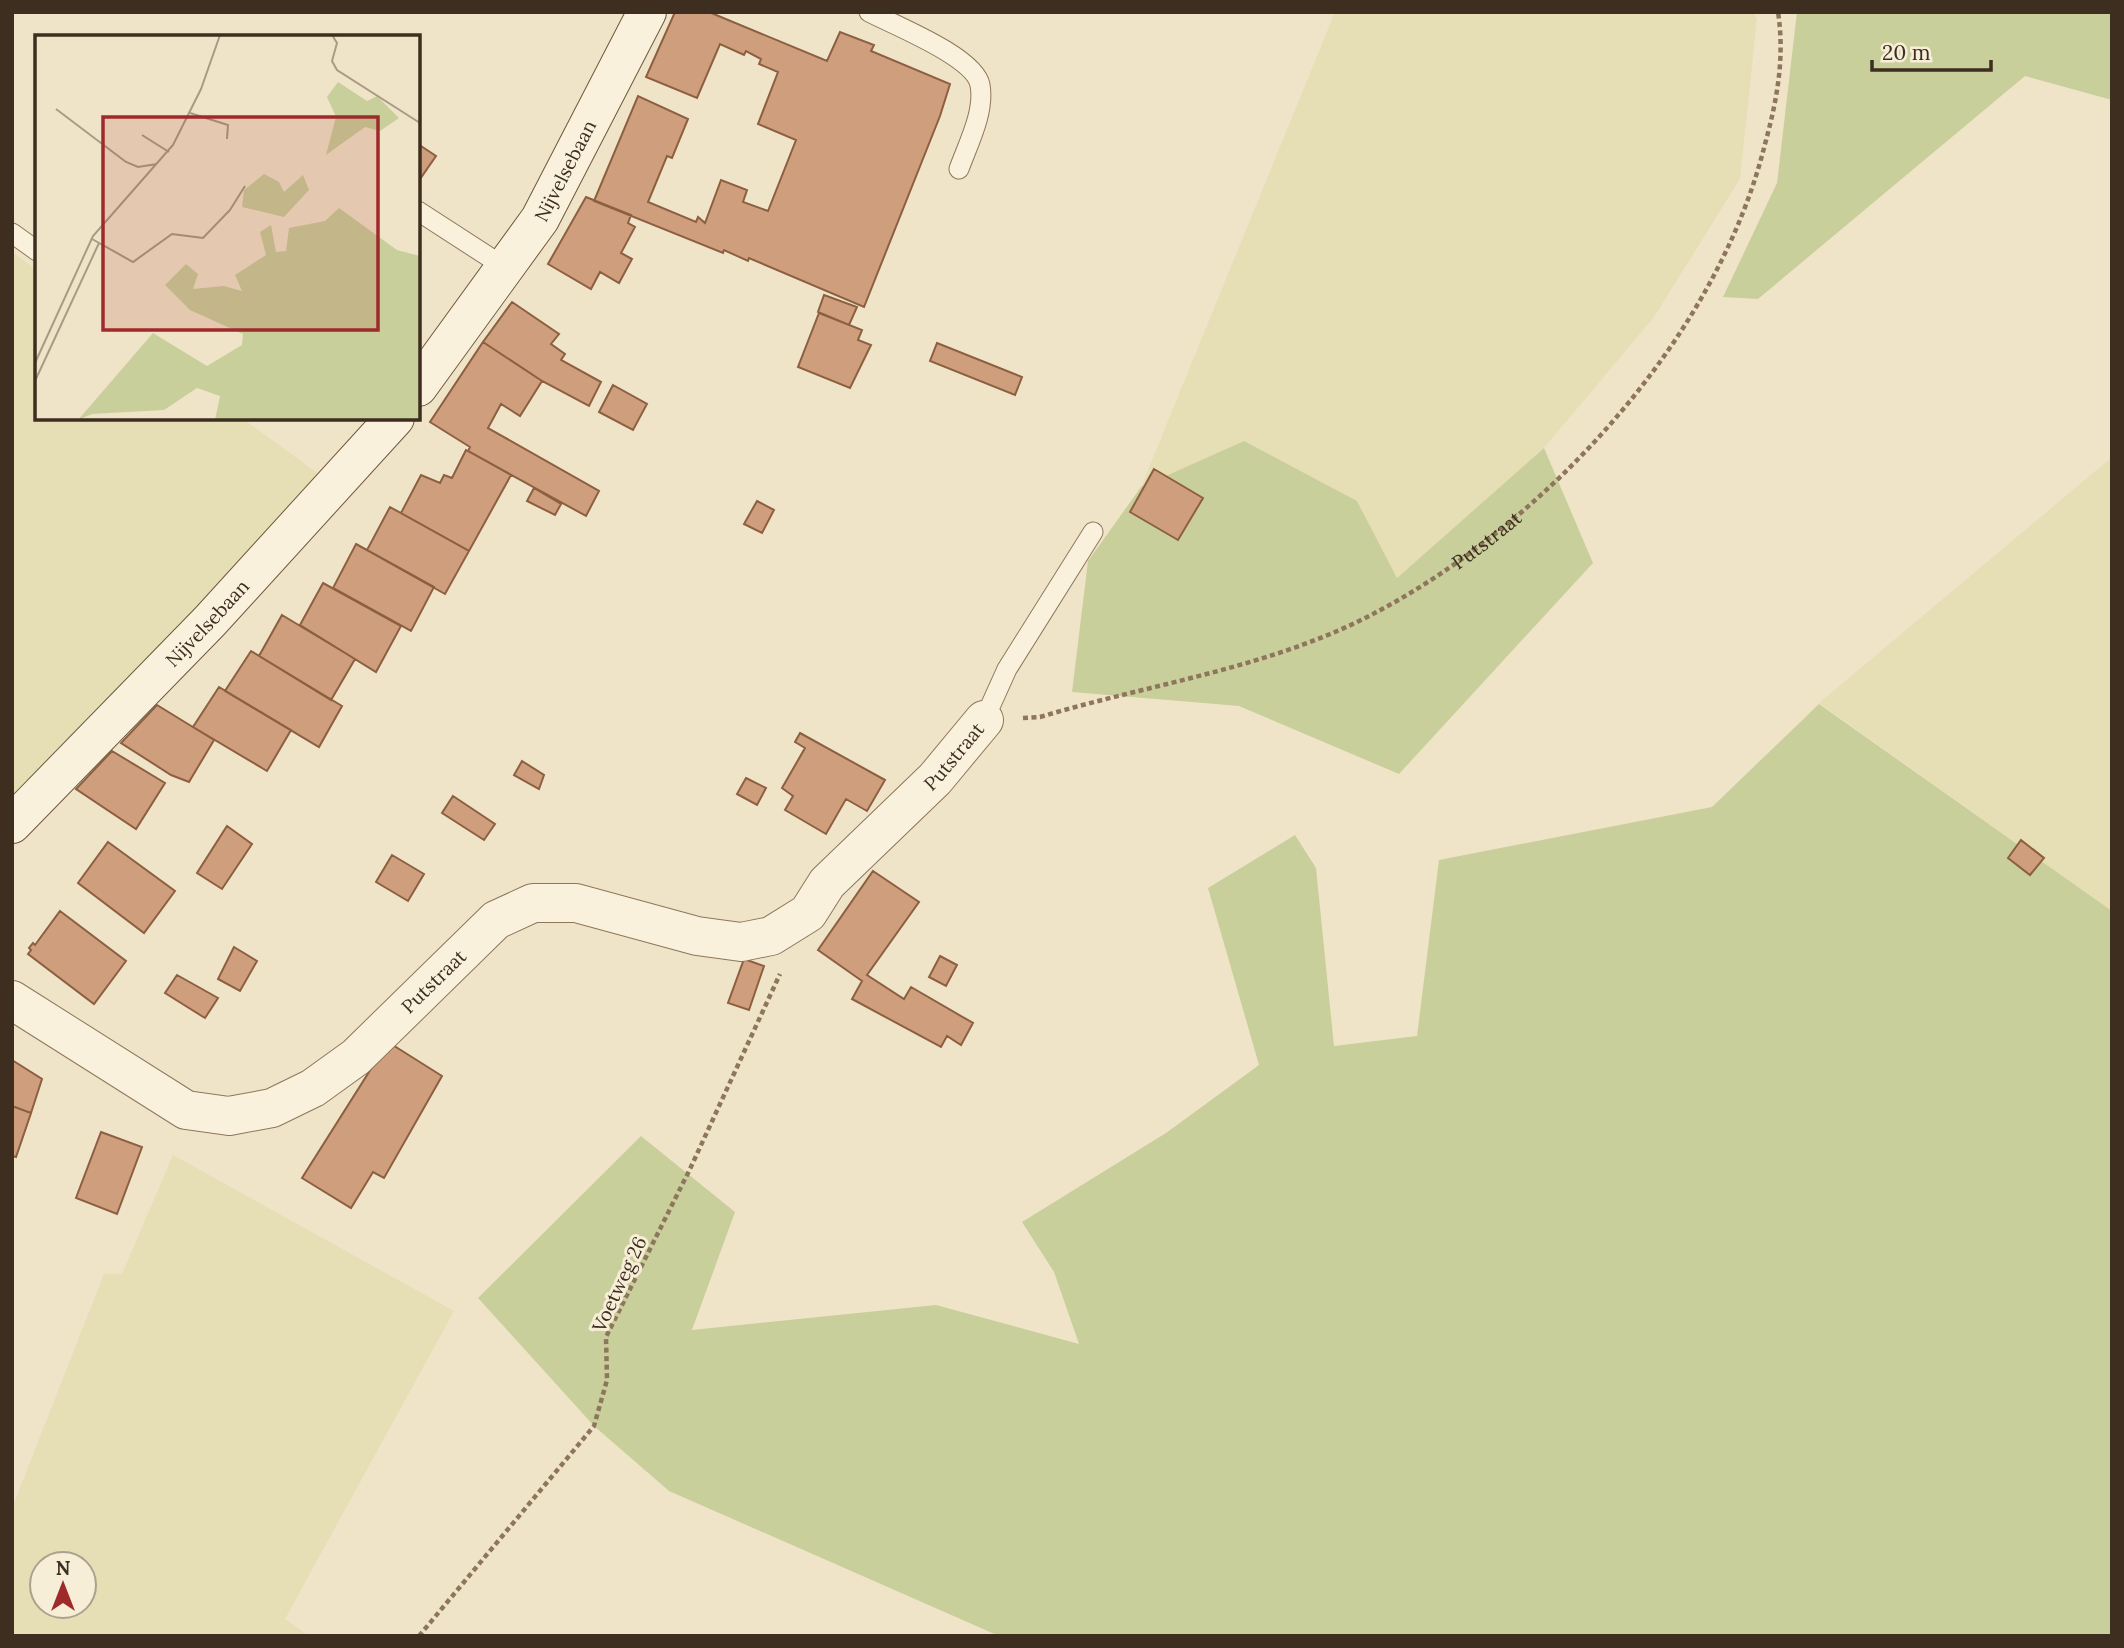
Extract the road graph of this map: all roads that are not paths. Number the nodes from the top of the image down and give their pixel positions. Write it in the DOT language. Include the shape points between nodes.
graph roads {
  1 [pos="647,12"];
  2 [pos="869,12"];
  3 [pos="959,169"];
  4 [pos="420,212"];
  5 [pos="12,233"];
  6 [pos="35,250"];
  7 [pos="506,268"];
  8 [pos="431,356"];
  9 [pos="420,382"];
  10 [pos="393,420"];
  11 [pos="1093,531"];
  12 [pos="984,720"];
  13 [pos="12,824"];
  14 [pos="12,999"];
  1 -- 7 [label="street, Nijvelsebaan" via="540,219"];
  2 -- 3 [label="lane" via="965,62 980,84 978,115"];
  4 -- 7 [label="lane"];
  5 -- 6 [label="lane"];
  7 -- 8 [label="street, Nijvelsebaan"];
  8 -- 9 [label="street, Nijvelsebaan"];
  10 -- 13 [label="street, Nijvelsebaan" via="210,621"];
  11 -- 12 [label="lane" via="1007,669"];
  12 -- 14 [label="street, Putstraat" via="935,779 827,883 808,913 771,936 741,942 698,936 576,903 533,903 496,920 356,1057 313,1088 272,1108 229,1116 186,1110"];
}
